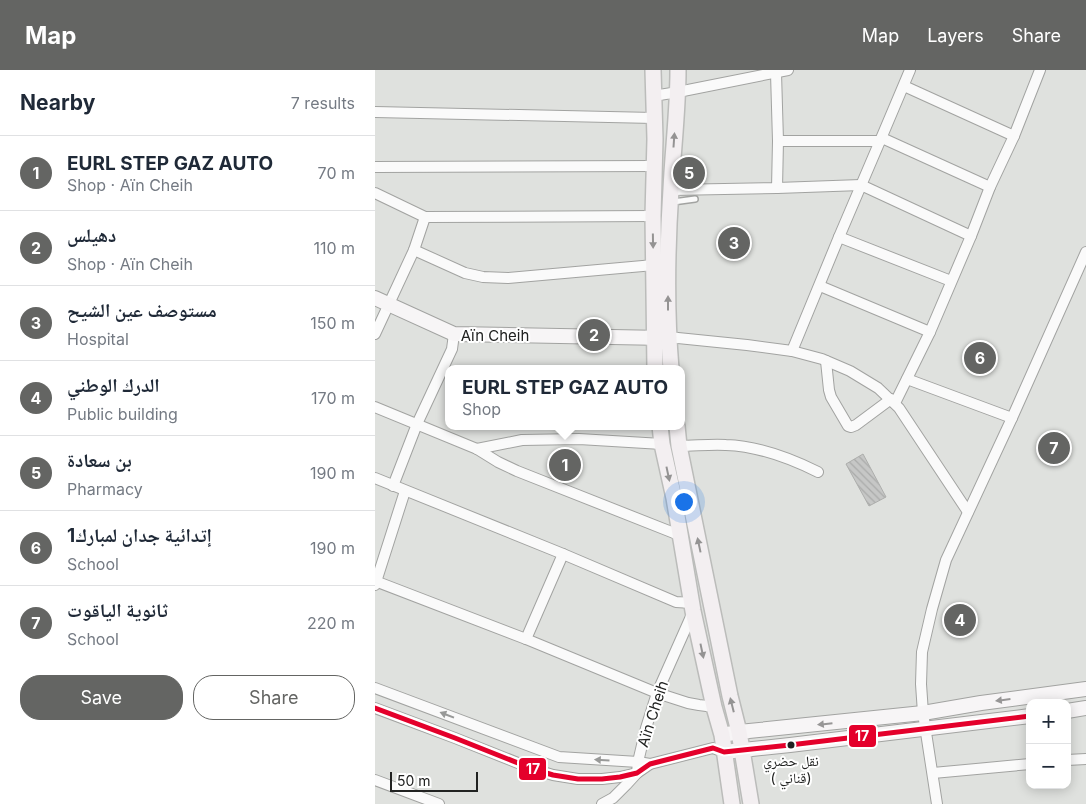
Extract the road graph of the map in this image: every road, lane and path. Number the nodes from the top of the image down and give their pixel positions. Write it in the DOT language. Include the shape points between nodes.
graph roads {
  1 [pos="653,70"];
  2 [pos="678,70"];
  3 [pos="788,70"];
  4 [pos="910,70"];
  5 [pos="1040,70"];
  6 [pos="775,73"];
  7 [pos="904,86"];
  8 [pos="678,92"];
  9 [pos="653,96"];
  10 [pos="375,112"];
  11 [pos="654,118"];
  12 [pos="1014,136"];
  13 [pos="881,140"];
  14 [pos="778,141"];
  15 [pos="654,166"];
  16 [pos="375,167"];
  17 [pos="861,186"];
  18 [pos="991,187"];
  19 [pos="777,188"];
  20 [pos="375,193"];
  21 [pos="670,197"];
  22 [pos="695,199"];
  23 [pos="425,216"];
  24 [pos="653,216"];
  25 [pos="971,236"];
  26 [pos="839,237"];
  27 [pos="413,250"];
  28 [pos="1086,252"];
  29 [pos="654,265"];
  30 [pos="951,281"];
  31 [pos="819,286"];
  32 [pos="381,301"];
  33 [pos="930,332"];
  34 [pos="375,334"];
  35 [pos="454,334"];
  36 [pos="661,338"];
  37 [pos="452,349"];
  38 [pos="792,352"];
  39 [pos="826,361"];
  40 [pos="452,365"];
  41 [pos="656,365"];
  42 [pos="670,365"];
  43 [pos="907,379"];
  44 [pos="893,401"];
  45 [pos="375,407"];
  46 [pos="1012,418"];
  47 [pos="417,424"];
  48 [pos="451,430"];
  49 [pos="660,430"];
  50 [pos="677,430"];
  51 [pos="451,438"];
  52 [pos="662,444"];
  53 [pos="679,446"];
  54 [pos="477,449"];
  55 [pos="817,472"];
  56 [pos="375,478"];
  57 [pos="393,486"];
  58 [pos="405,491"];
  59 [pos="968,512"];
  60 [pos="679,535"];
  61 [pos="563,554"];
  62 [pos="375,582"];
  63 [pos="692,607"];
  64 [pos="525,639"];
  65 [pos="375,688"];
  66 [pos="1086,689"];
  67 [pos="657,693"];
  68 [pos="714,707"];
  69 [pos="375,708"];
  70 [pos="1086,708"];
  71 [pos="1071,710"];
  72 [pos="923,713"];
  73 [pos="1026,717"];
  74 [pos="927,729"];
  75 [pos="739,732"];
  76 [pos="720,745"];
  77 [pos="743,750"];
  78 [pos="1086,759"];
  79 [pos="1071,760"];
  80 [pos="1026,764"];
  81 [pos="638,767"];
  82 [pos="933,773"];
  83 [pos="375,780"];
  84 [pos="439,804"];
  85 [pos="602,804"];
  86 [pos="732,804"];
  87 [pos="751,804"];
  88 [pos="937,804"];
  1 -- 9 [label="main road"];
  2 -- 8 [label="main road"];
  3 -- 6 [label="street"];
  4 -- 7 [label="street"];
  5 -- 12 [label="street"];
  6 -- 8 [label="street"];
  6 -- 14 [label="street"];
  7 -- 12 [label="street"];
  7 -- 13 [label="street"];
  8 -- 9 [label="street"];
  21 -- 8 [label="main road, one-way"];
  9 -- 11 [label="main road"];
  10 -- 11 [label="street"];
  11 -- 15 [label="main road"];
  12 -- 18 [label="street"];
  13 -- 14 [label="street"];
  13 -- 17 [label="street"];
  13 -- 18 [label="street"];
  14 -- 19 [label="street"];
  15 -- 16 [label="street"];
  15 -- 24 [label="main road"];
  17 -- 19 [label="street"];
  17 -- 25 [label="street"];
  17 -- 26 [label="street"];
  18 -- 25 [label="street"];
  19 -- 21 [label="street"];
  20 -- 23 [label="street"];
  21 -- 22 [label="lane"];
  36 -- 21 [label="main road, one-way"];
  23 -- 24 [label="street"];
  23 -- 27 [label="street"];
  24 -- 29 [label="main road, one-way"];
  25 -- 30 [label="street"];
  26 -- 30 [label="street"];
  26 -- 31 [label="street"];
  27 -- 29 [label="street" via="483,278"];
  27 -- 32 [label="street"];
  28 -- 46 [label="street"];
  29 -- 36 [label="main road"];
  30 -- 33 [label="street"];
  31 -- 33 [label="street"];
  31 -- 38 [label="street"];
  32 -- 34 [label="street"];
  32 -- 35 [label="main road"];
  33 -- 43 [label="street"];
  35 -- 36 [label="main road, Aïn Cheih"];
  35 -- 37 [label="street, Aïn Cheih"];
  36 -- 38 [label="street"];
  36 -- 41 [label="main road"];
  36 -- 42 [label="main road"];
  37 -- 40 [label="street"];
  37 -- 47 [label="street, Aïn Cheih"];
  38 -- 39 [label="street"];
  39 -- 44 [label="street" via="850,371"];
  39 -- 44 [label="street" via="831,397 848,426"];
  43 -- 44 [label="street"];
  43 -- 46 [label="street"];
  44 -- 59 [label="street"];
  45 -- 47 [label="street"];
  46 -- 59 [label="street"];
  47 -- 51 [label="street"];
  47 -- 57 [label="street, Aïn Cheih"];
  48 -- 51 [label="street"];
  49 -- 52 [label="main road"];
  50 -- 53 [label="main road"];
  51 -- 54 [label="street"];
  52 -- 54 [label="street" via="579,439 522,440"];
  52 -- 60 [label="main road, one-way"];
  53 -- 55 [label="street" via="742,447 802,464"];
  75 -- 53 [label="main road, one-way"];
  54 -- 60 [label="street" via="517,471"];
  56 -- 57 [label="street"];
  57 -- 58 [label="street"];
  58 -- 61 [label="street"];
  58 -- 62 [label="street"];
  59 -- 72 [label="street" via="946,560 922,652"];
  60 -- 63 [label="main road"];
  61 -- 63 [label="street"];
  61 -- 64 [label="street"];
  62 -- 64 [label="street"];
  63 -- 67 [label="street, Aïn Cheih"];
  63 -- 68 [label="main road, one-way"];
  64 -- 67 [label="street"];
  81 -- 65 [label="street, one-way" via="559,757"];
  66 -- 72 [label="main road, one-way"];
  67 -- 68 [label="street" via="699,706"];
  67 -- 81 [label="street, Aïn Cheih"];
  68 -- 76 [label="main road"];
  69 -- 81 [label="street" via="553,775 578,779 619,776"];
  70 -- 71 [label="main road"];
  72 -- 74 [label="street"];
  72 -- 75 [label="main road, one-way"];
  73 -- 74 [label="main road"];
  74 -- 77 [label="main road"];
  74 -- 82 [label="street"];
  75 -- 76 [label="main road"];
  75 -- 77 [label="main road"];
  76 -- 77 [label="main road"];
  76 -- 81 [label="street"];
  76 -- 86 [label="main road"];
  77 -- 87 [label="main road"];
  78 -- 79 [label="street"];
  80 -- 82 [label="street"];
  81 -- 85 [label="street" via="626,785"];
  82 -- 88 [label="street"];
  83 -- 84 [label="street"];
}
